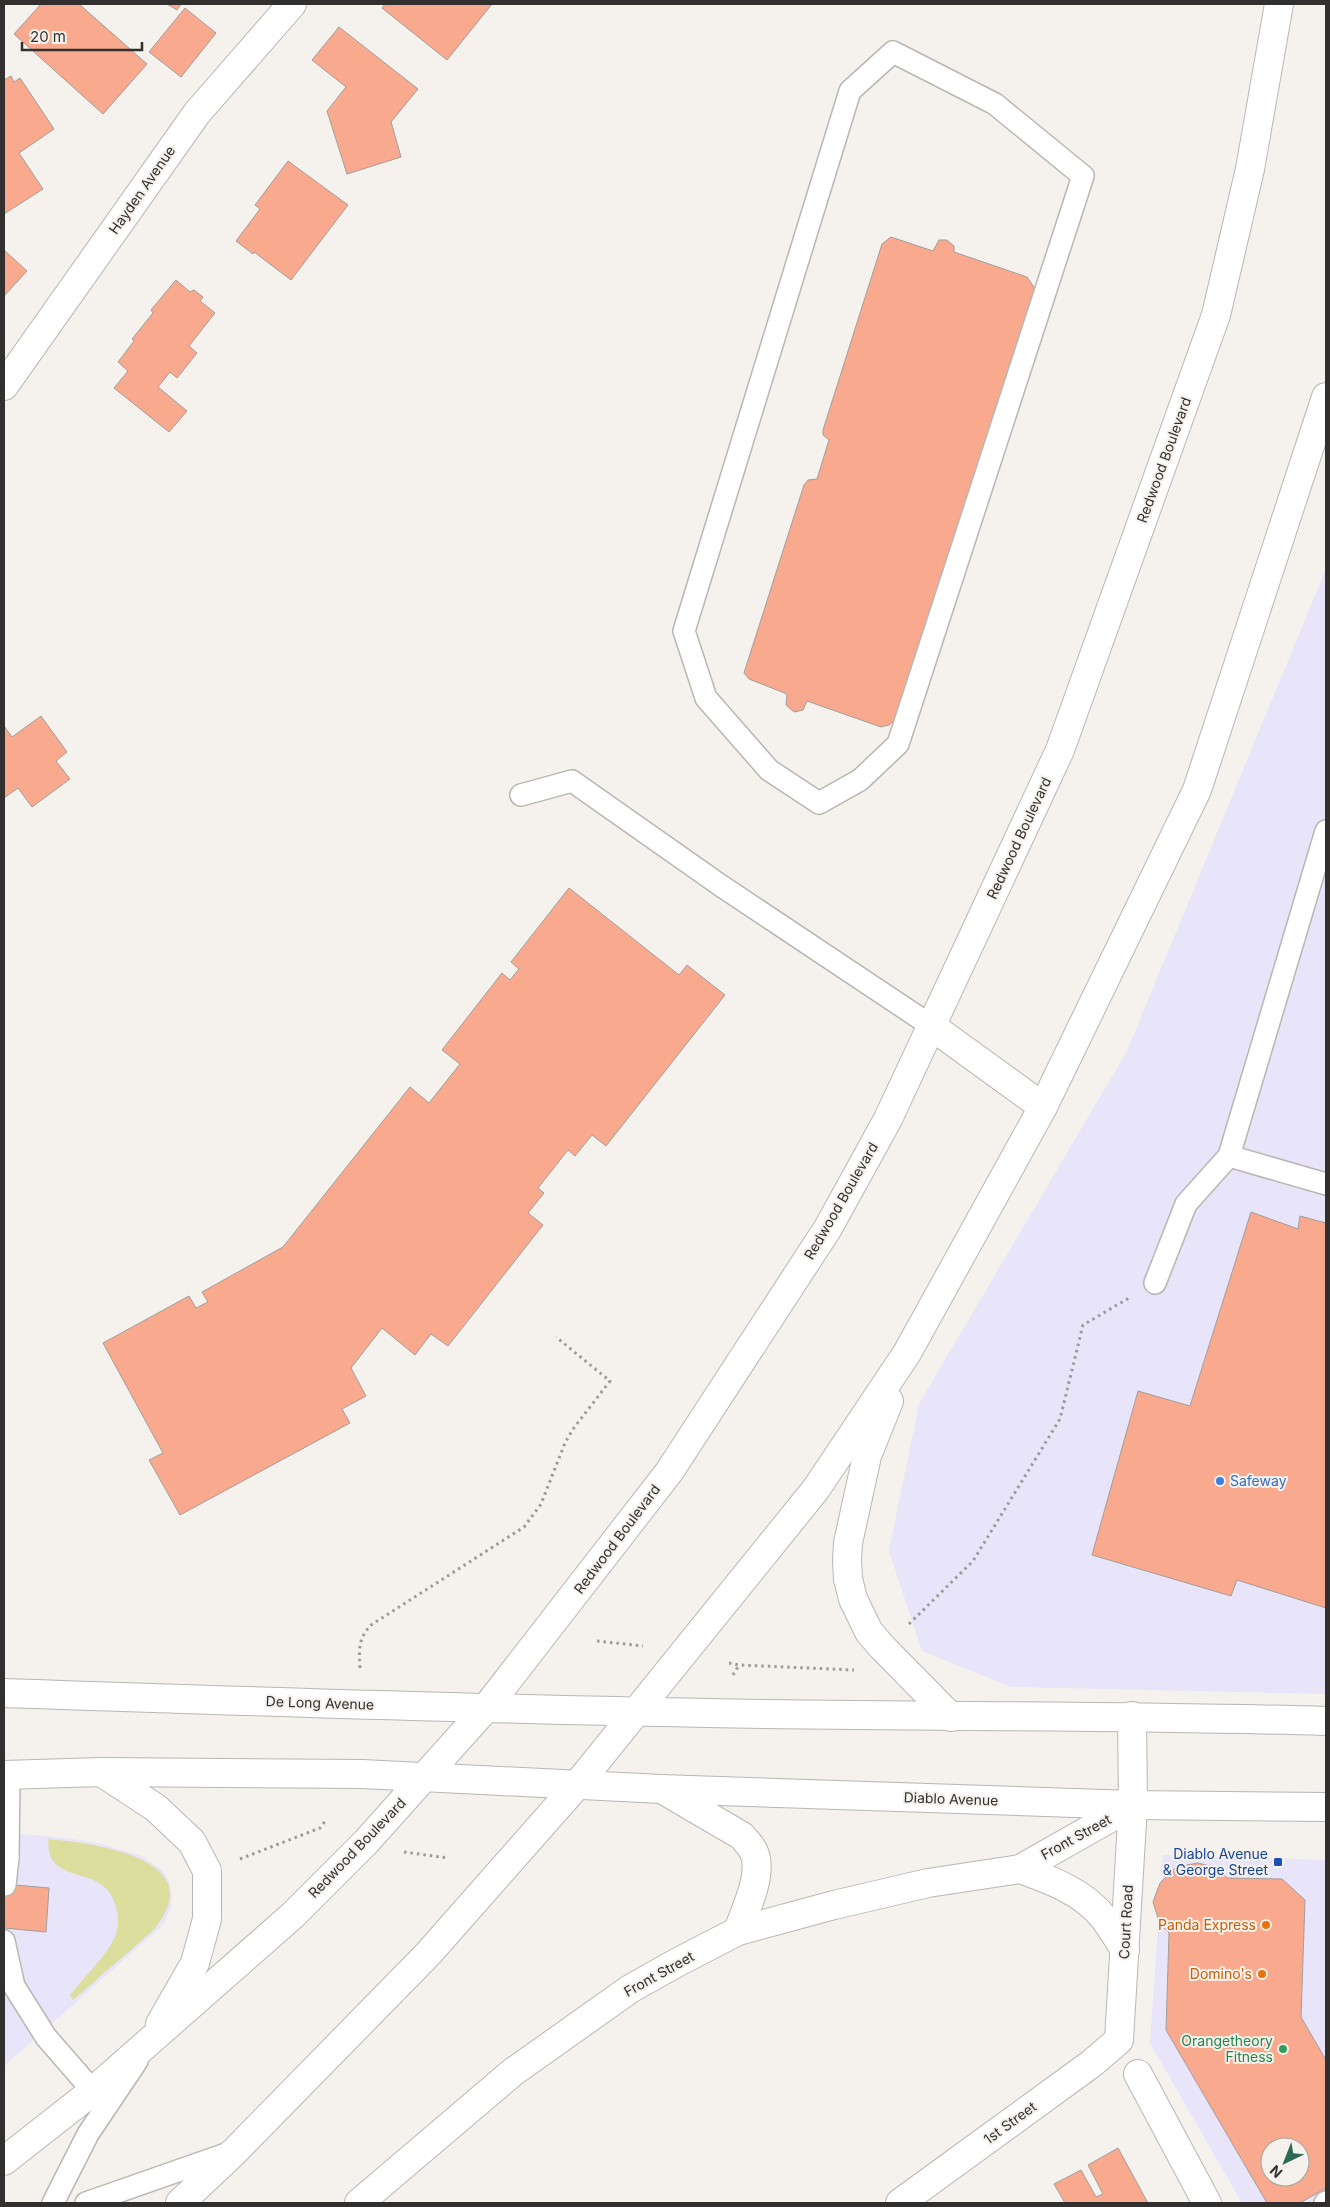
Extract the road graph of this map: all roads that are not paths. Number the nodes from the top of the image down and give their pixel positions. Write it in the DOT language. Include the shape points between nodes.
graph roads {
  1 [pos="292,4"];
  2 [pos="1279,4"];
  3 [pos="1083,176"];
  4 [pos="4,386"];
  5 [pos="1326,397"];
  6 [pos="521,796"];
  7 [pos="1326,832"];
  8 [pos="930,1025"];
  9 [pos="1043,1107"];
  10 [pos="1229,1156"];
  11 [pos="1326,1184"];
  12 [pos="1155,1283"];
  13 [pos="907,1353"];
  14 [pos="4,1693"];
  15 [pos="486,1708"];
  16 [pos="636,1712"];
  17 [pos="1132,1716"];
  18 [pos="951,1717"];
  19 [pos="1326,1721"];
  20 [pos="101,1772"];
  21 [pos="7,1775"];
  22 [pos="425,1776"];
  23 [pos="577,1785"];
  24 [pos="661,1789"];
  25 [pos="1133,1805"];
  26 [pos="1326,1807"];
  27 [pos="6,1859"];
  28 [pos="1020,1869"];
  29 [pos="4,1884"];
  30 [pos="738,1931"];
  31 [pos="5,1950"];
  32 [pos="1125,1950"];
  33 [pos="151,2040"];
  34 [pos="1119,2040"];
  35 [pos="1138,2074"];
  36 [pos="93,2091"];
  37 [pos="235,2151"];
  38 [pos="4,2160"];
  39 [pos="53,2203"];
  40 [pos="86,2203"];
  41 [pos="180,2203"];
  42 [pos="359,2203"];
  43 [pos="900,2203"];
  44 [pos="1207,2203"];
  1 -- 4 [label="main road, Hayden Avenue" via="197,112"];
  2 -- 8 [label="main road, Redwood Boulevard" via="1250,169 1216,315 1060,750"];
  3 -- 3 [label="lane" via="995,104 893,52 850,91 684,631 706,698 770,770 819,803 860,780 898,744"];
  5 -- 9 [label="main road" via="1197,790"];
  6 -- 8 [label="lane" via="572,781 720,885"];
  7 -- 10 [label="lane"];
  8 -- 9 [label="main road"];
  8 -- 15 [label="main road, Redwood Boulevard" via="888,1119 828,1228 668,1472"];
  9 -- 13 [label="main road"];
  10 -- 11 [label="lane"];
  10 -- 12 [label="lane" via="1186,1204"];
  13 -- 16 [label="main road" via="816,1489"];
  13 -- 18 [label="main road" via="868,1456 848,1543 848,1578 853,1600 869,1632"];
  14 -- 15 [label="main road, De Long Avenue"];
  15 -- 16 [label="main road, De Long Avenue"];
  15 -- 22 [label="main road, Redwood Boulevard"];
  16 -- 18 [label="main road"];
  16 -- 23 [label="main road"];
  17 -- 18 [label="main road"];
  17 -- 19 [label="main road"];
  17 -- 25 [label="main road, Court Road"];
  20 -- 21 [label="main road"];
  20 -- 22 [label="main road"];
  20 -- 33 [label="main road" via="156,1808 192,1842 207,1871 207,1919 194,1963"];
  21 -- 27 [label="lane"];
  22 -- 23 [label="main road"];
  22 -- 33 [label="main road, Redwood Boulevard" via="366,1842 293,1915"];
  23 -- 24 [label="main road, Diablo Avenue"];
  23 -- 37 [label="main road" via="428,1954"];
  24 -- 25 [label="main road, Diablo Avenue"];
  24 -- 30 [label="main road" via="742,1836 751,1847 756,1858 756,1880"];
  25 -- 26 [label="main road, Diablo Avenue"];
  25 -- 28 [label="main road, Front Street"];
  25 -- 32 [label="main road, Court Road"];
  27 -- 29 [label="lane"];
  28 -- 30 [label="main road, Front Street" via="928,1883"];
  28 -- 32 [label="main road, Front Street" via="1082,1897 1103,1917"];
  30 -- 42 [label="main road, Front Street" via="630,1989 514,2072"];
  31 -- 36 [label="lane" via="14,1986 46,2037"];
  32 -- 34 [label="main road, Court Road"];
  33 -- 36 [label="main road, Redwood Boulevard"];
  33 -- 39 [label="lane" via="88,2134"];
  34 -- 43 [label="main road, 1st Street" via="1091,2064"];
  35 -- 44 [label="main road"];
  36 -- 38 [label="main road, Redwood Boulevard"];
  37 -- 40 [label="lane"];
  37 -- 41 [label="main road"];
}
